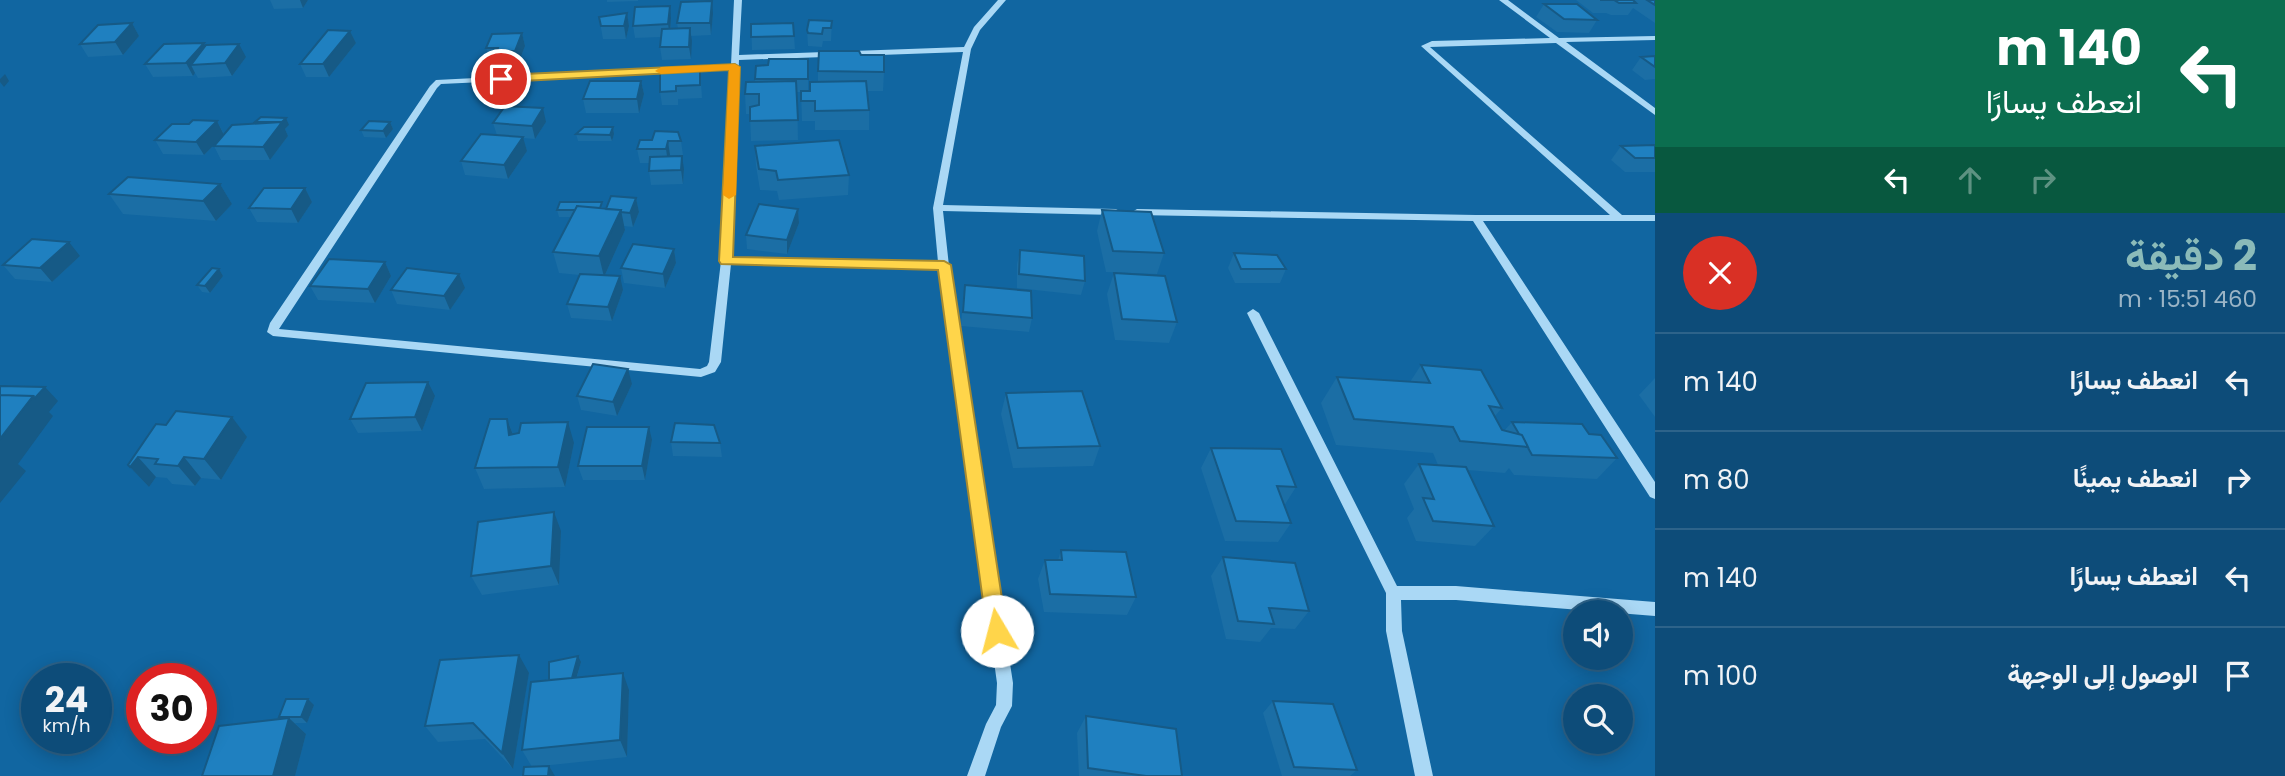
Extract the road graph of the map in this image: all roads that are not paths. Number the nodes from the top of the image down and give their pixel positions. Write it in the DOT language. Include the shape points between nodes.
graph roads {
  1 [pos="738,0"];
  2 [pos="1002,0"];
  3 [pos="1503,0"];
  4 [pos="1655,38"];
  5 [pos="1555,40"];
  6 [pos="967,49"];
  7 [pos="735,62"];
  8 [pos="1655,112"];
  9 [pos="938,208"];
  10 [pos="1476,218"];
  11 [pos="1655,218"];
  12 [pos="1621,219"];
  13 [pos="726,261"];
  14 [pos="944,265"];
  15 [pos="1253,313"];
  16 [pos="1655,492"];
  17 [pos="1393,593"];
  18 [pos="1655,609"];
  19 [pos="976,776"];
  20 [pos="1424,776"];
  1 -- 7 [label="street"];
  2 -- 6 [label="street"];
  3 -- 5 [label="street"];
  4 -- 5 [label="street"];
  5 -- 8 [label="street"];
  5 -- 12 [label="street" via="1425,46"];
  6 -- 7 [label="street"];
  6 -- 9 [label="street"];
  7 -- 13 [label="street"];
  7 -- 13 [label="street" via="439,82 273,332 701,373 715,362"];
  9 -- 10 [label="street"];
  9 -- 14 [label="street"];
  10 -- 12 [label="street"];
  10 -- 16 [label="street"];
  11 -- 12 [label="street"];
  13 -- 14 [label="street"];
  14 -- 19 [label="street" via="1005,683 1004,706"];
  15 -- 17 [label="street"];
  17 -- 18 [label="street" via="1456,593"];
  17 -- 20 [label="street" via="1394,631"];
}
